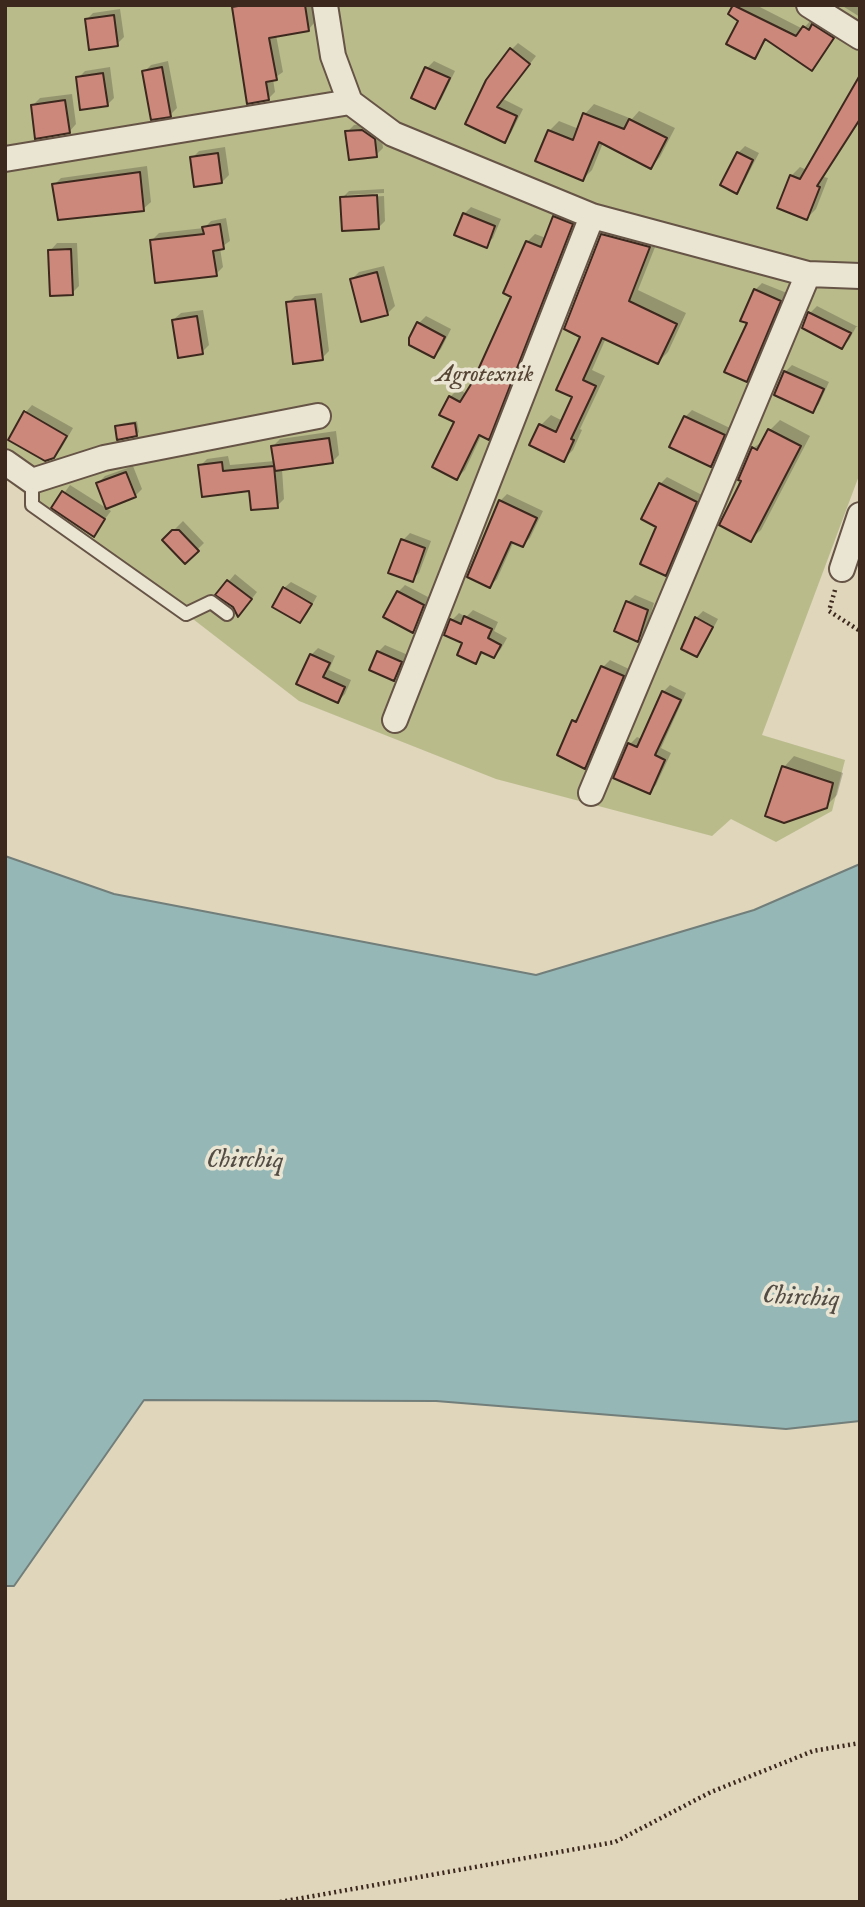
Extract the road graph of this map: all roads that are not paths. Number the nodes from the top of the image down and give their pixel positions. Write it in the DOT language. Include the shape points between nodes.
graph roads {
  1 [pos="325,5"];
  2 [pos="809,5"];
  3 [pos="860,37"];
  4 [pos="350,102"];
  5 [pos="5,159"];
  6 [pos="592,216"];
  7 [pos="808,274"];
  8 [pos="860,276"];
  9 [pos="318,416"];
  10 [pos="5,462"];
  11 [pos="32,481"];
  12 [pos="860,515"];
  13 [pos="842,569"];
  14 [pos="227,614"];
  15 [pos="395,720"];
  16 [pos="591,793"];
  1 -- 4 [label="street" via="333,55"];
  2 -- 3 [label="street"];
  4 -- 5 [label="street"];
  4 -- 6 [label="street" via="393,134"];
  6 -- 7 [label="street"];
  6 -- 15 [label="street"];
  7 -- 8 [label="street"];
  7 -- 16 [label="street"];
  9 -- 11 [label="street" via="104,458"];
  10 -- 11 [label="street"];
  11 -- 14 [label="lane" via="32,505 186,614 211,602"];
  12 -- 13 [label="street"];
}
